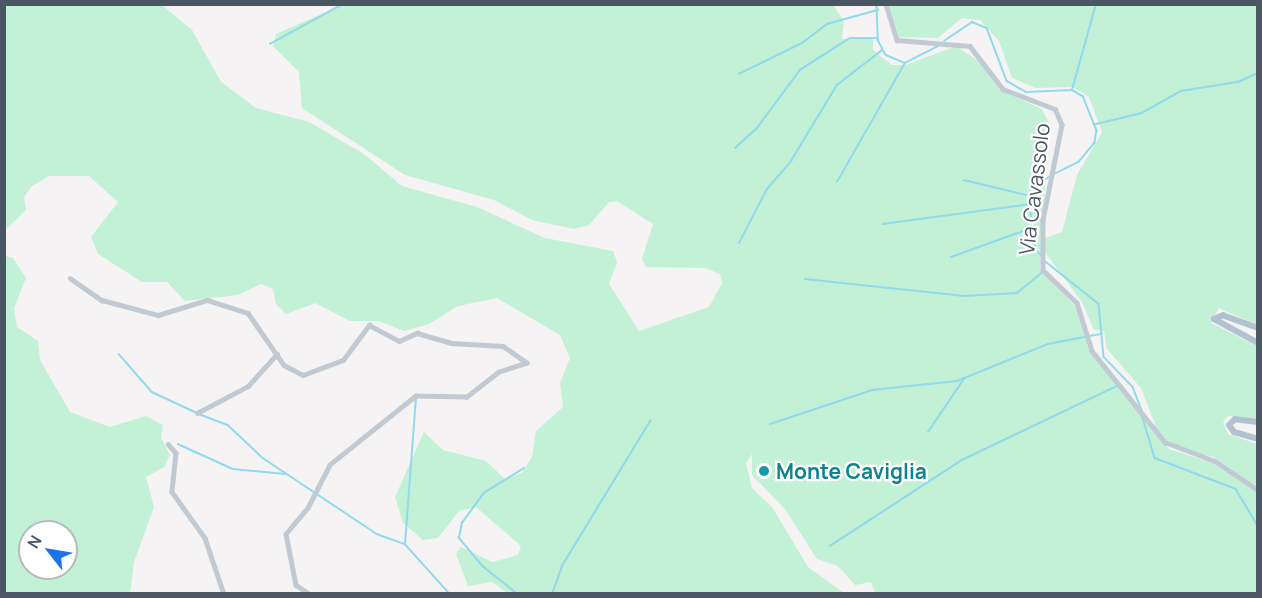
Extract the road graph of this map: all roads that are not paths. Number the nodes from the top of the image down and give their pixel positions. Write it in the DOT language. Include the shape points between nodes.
graph roads {
  1 [pos="886,4"];
  2 [pos="70,278"];
  3 [pos="1257,328"];
  4 [pos="1257,343"];
  5 [pos="277,354"];
  6 [pos="196,413"];
  7 [pos="1257,422"];
  8 [pos="1257,439"];
  9 [pos="168,444"];
  10 [pos="1257,490"];
  11 [pos="224,594"];
  12 [pos="310,594"];
  1 -- 10 [label="street, Via Cavassolo" via="897,40 949,43 976,50 1003,88 1055,109 1062,125 1041,238 1045,273 1077,303 1092,351 1115,377 1130,404 1171,447 1215,461"];
  2 -- 5 [label="street" via="102,300 158,315 207,300 248,314"];
  3 -- 4 [label="main road" via="1223,315 1214,319"];
  5 -- 6 [label="street" via="248,386"];
  5 -- 12 [label="street" via="303,375 343,360 363,328 376,325 399,341 417,333 451,343 503,346 528,365 499,372 467,397 426,394 400,404 364,443 330,465 308,508 286,534 296,585"];
  7 -- 8 [label="main road" via="1235,419 1229,427"];
  9 -- 11 [label="street" via="176,453 172,492 205,538"];
}
